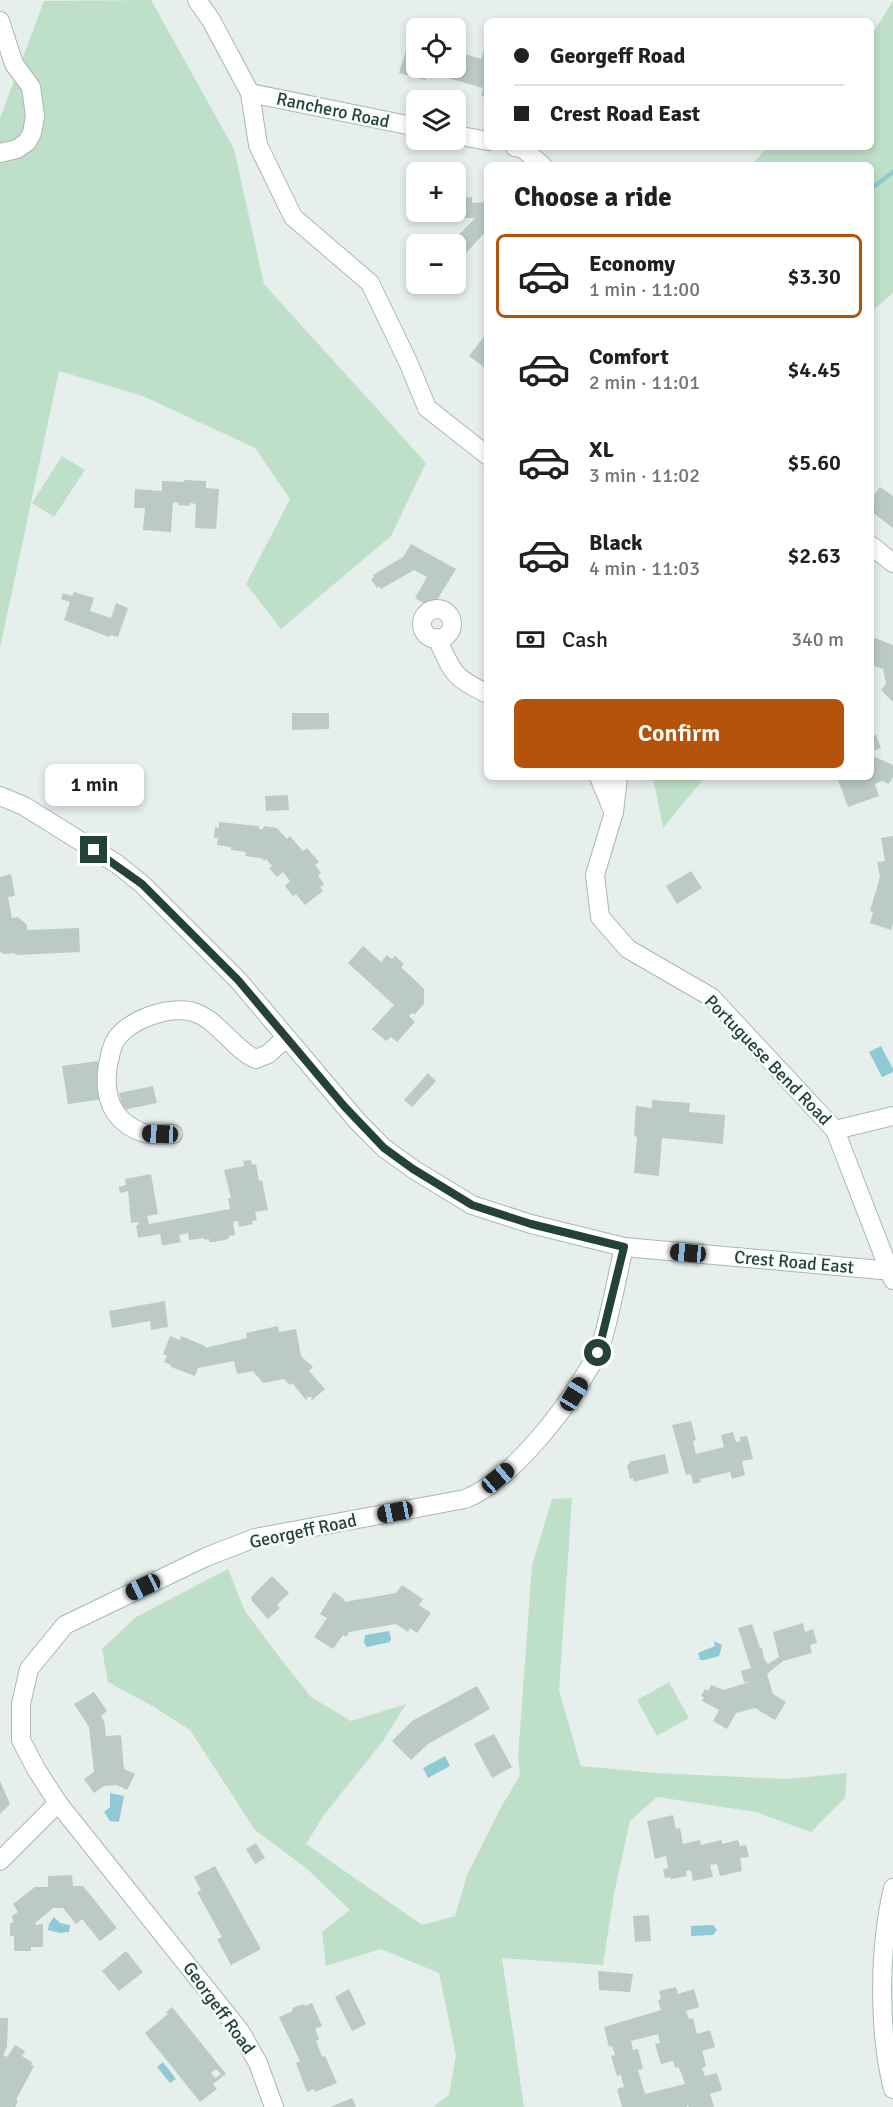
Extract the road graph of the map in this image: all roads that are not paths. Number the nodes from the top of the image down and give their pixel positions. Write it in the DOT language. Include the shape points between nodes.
graph roads {
  1 [pos="197,0"];
  2 [pos="0,21"];
  3 [pos="250,93"];
  4 [pos="406,125"];
  5 [pos="466,137"];
  6 [pos="484,140"];
  7 [pos="524,150"];
  8 [pos="0,153"];
  9 [pos="538,162"];
  10 [pos="484,453"];
  11 [pos="874,548"];
  12 [pos="893,563"];
  13 [pos="437,639"];
  14 [pos="484,692"];
  15 [pos="600,780"];
  16 [pos="618,780"];
  17 [pos="0,796"];
  18 [pos="614,812"];
  19 [pos="286,1038"];
  20 [pos="893,1116"];
  21 [pos="835,1130"];
  22 [pos="173,1134"];
  23 [pos="624,1247"];
  24 [pos="892,1274"];
  25 [pos="58,1803"];
  26 [pos="0,1861"];
  27 [pos="893,1888"];
  28 [pos="893,2089"];
  29 [pos="274,2107"];
  1 -- 3 [label="street"];
  2 -- 8 [label="street" via="14,64 31,87 35,116 27,142"];
  3 -- 4 [label="street, Ranchero Road"];
  3 -- 10 [label="street" via="258,145 293,217 370,283 427,408"];
  5 -- 6 [label="street"];
  7 -- 9 [label="street"];
  11 -- 12 [label="street"];
  13 -- 14 [label="street" via="453,673"];
  15 -- 18 [label="street"];
  16 -- 18 [label="street, Portuguese Bend Road"];
  17 -- 19 [label="street, Crest Road East" via="24,806 142,884 238,980"];
  18 -- 21 [label="street, Portuguese Bend Road" via="596,875 600,917 628,949 711,997"];
  19 -- 22 [label="street" via="256,1059 202,1016 185,1011 153,1016 122,1033 115,1041 106,1079 111,1105 140,1131"];
  19 -- 23 [label="street, Crest Road East" via="384,1148 423,1175 472,1205"];
  20 -- 21 [label="street"];
  21 -- 24 [label="street, Portuguese Bend Road"];
  23 -- 24 [label="street, Crest Road East"];
  23 -- 25 [label="street, Georgeff Road" via="598,1353 574,1394 508,1469 477,1494 255,1538 206,1557 65,1625 29,1669 21,1704 21,1740"];
  25 -- 26 [label="street"];
  25 -- 29 [label="street, Georgeff Road" via="240,2031 258,2063"];
  27 -- 28 [label="street" via="887,1911 883,1976 885,2040"];
}
